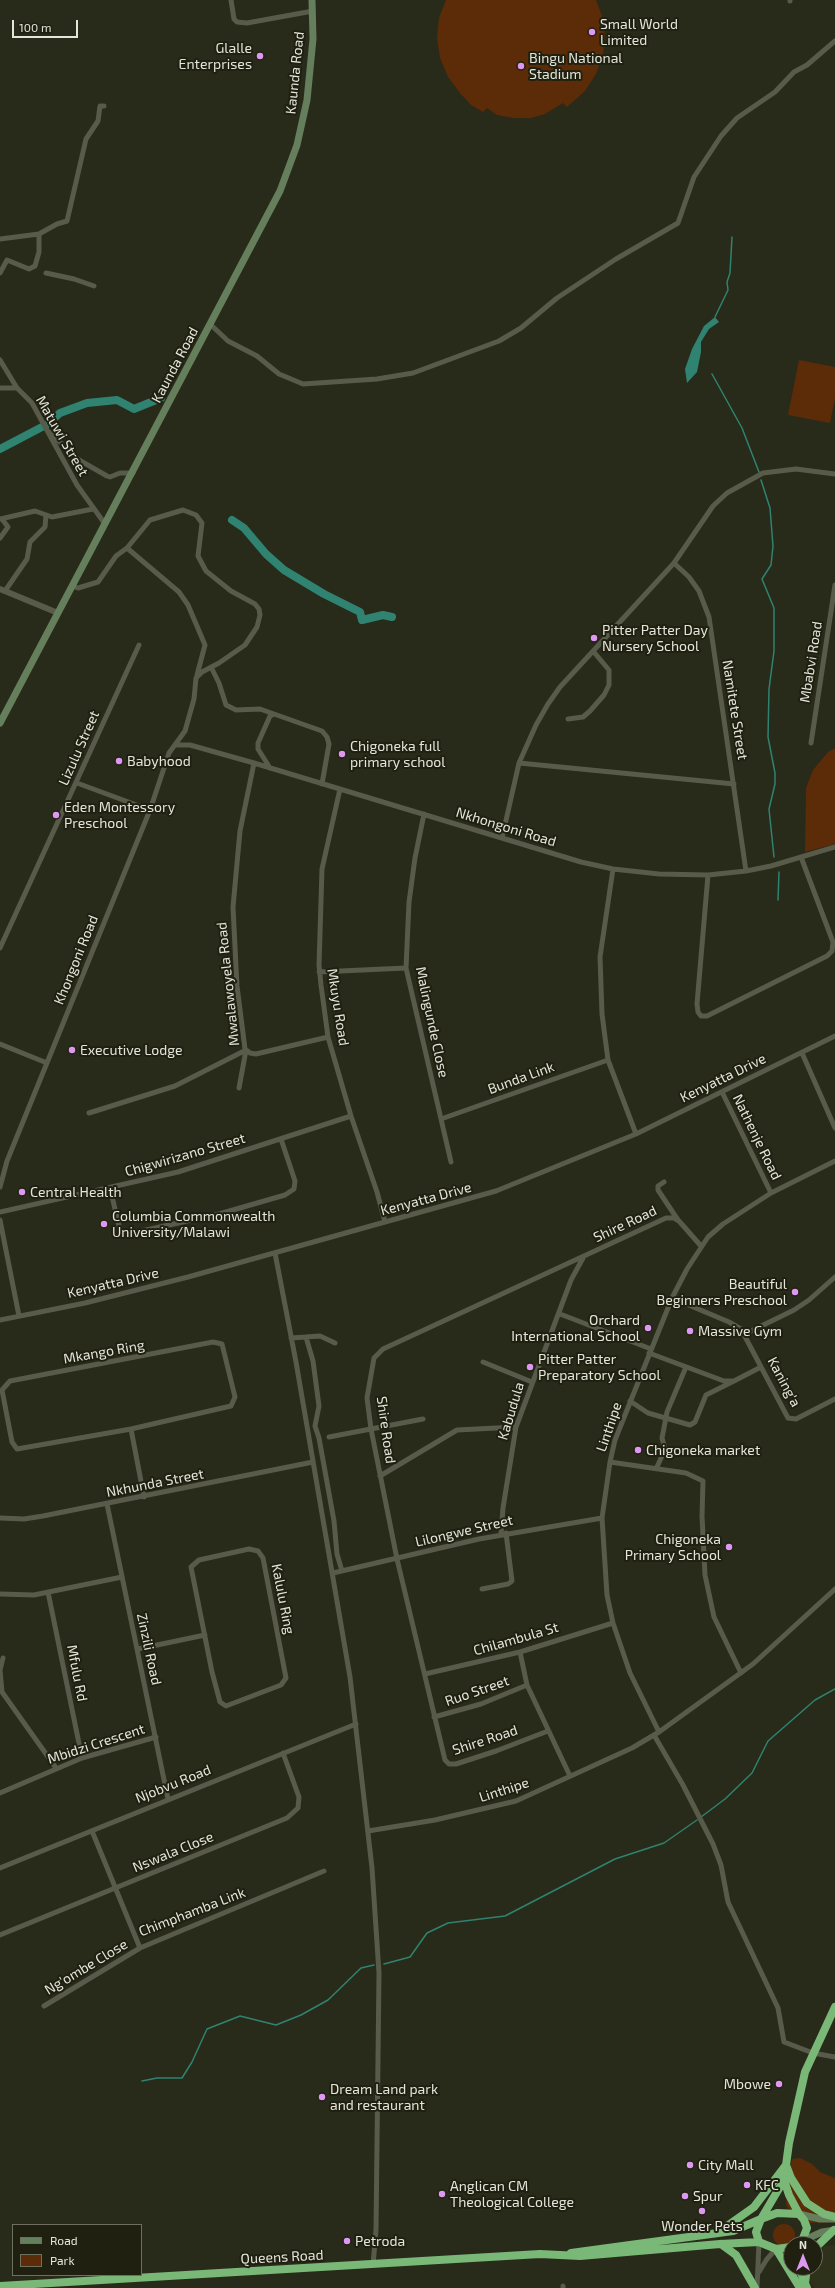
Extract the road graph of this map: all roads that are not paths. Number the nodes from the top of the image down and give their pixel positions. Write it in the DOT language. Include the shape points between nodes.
graph roads {
  1 [pos="231,0"];
  2 [pos="312,0"];
  3 [pos="313,11"];
  4 [pos="835,41"];
  5 [pos="104,106"];
  6 [pos="39,234"];
  7 [pos="0,238"];
  8 [pos="0,273"];
  9 [pos="46,273"];
  10 [pos="94,286"];
  11 [pos="210,324"];
  12 [pos="0,360"];
  13 [pos="0,388"];
  14 [pos="17,388"];
  15 [pos="48,432"];
  16 [pos="133,473"];
  17 [pos="835,474"];
  18 [pos="93,509"];
  19 [pos="46,516"];
  20 [pos="1,519"];
  21 [pos="105,524"];
  22 [pos="0,538"];
  23 [pos="127,548"];
  24 [pos="674,563"];
  25 [pos="835,585"];
  26 [pos="72,586"];
  27 [pos="2,590"];
  28 [pos="58,613"];
  29 [pos="139,645"];
  30 [pos="593,651"];
  31 [pos="211,667"];
  32 [pos="196,678"];
  33 [pos="274,714"];
  34 [pos="568,719"];
  35 [pos="0,723"];
  36 [pos="810,742"];
  37 [pos="176,745"];
  38 [pos="254,763"];
  39 [pos="519,764"];
  40 [pos="270,768"];
  41 [pos="77,783"];
  42 [pos="322,784"];
  43 [pos="734,784"];
  44 [pos="340,789"];
  45 [pos="150,810"];
  46 [pos="424,814"];
  47 [pos="502,838"];
  48 [pos="835,847"];
  49 [pos="801,857"];
  50 [pos="613,869"];
  51 [pos="746,871"];
  52 [pos="708,875"];
  53 [pos="0,948"];
  54 [pos="406,968"];
  55 [pos="319,972"];
  56 [pos="835,1036"];
  57 [pos="328,1037"];
  58 [pos="0,1044"];
  59 [pos="246,1050"];
  60 [pos="802,1053"];
  61 [pos="608,1060"];
  62 [pos="47,1063"];
  63 [pos="239,1088"];
  64 [pos="722,1092"];
  65 [pos="89,1113"];
  66 [pos="351,1116"];
  67 [pos="441,1119"];
  68 [pos="835,1128"];
  69 [pos="636,1134"];
  70 [pos="281,1139"];
  71 [pos="835,1161"];
  72 [pos="451,1162"];
  73 [pos="664,1182"];
  74 [pos="0,1187"];
  75 [pos="110,1188"];
  76 [pos="771,1193"];
  77 [pos="0,1212"];
  78 [pos="0,1220"];
  79 [pos="679,1221"];
  80 [pos="385,1222"];
  81 [pos="2,1246"];
  82 [pos="701,1246"];
  83 [pos="275,1253"];
  84 [pos="584,1256"];
  85 [pos="835,1277"];
  86 [pos="672,1298"];
  87 [pos="560,1314"];
  88 [pos="19,1316"];
  89 [pos="0,1320"];
  90 [pos="745,1334"];
  91 [pos="306,1337"];
  92 [pos="291,1338"];
  93 [pos="335,1343"];
  94 [pos="650,1351"];
  95 [pos="483,1362"];
  96 [pos="686,1367"];
  97 [pos="762,1367"];
  98 [pos="734,1381"];
  99 [pos="532,1382"];
  100 [pos="835,1399"];
  101 [pos="630,1401"];
  102 [pos="423,1419"];
  103 [pos="666,1419"];
  104 [pos="516,1427"];
  105 [pos="131,1429"];
  106 [pos="371,1429"];
  107 [pos="329,1437"];
  108 [pos="313,1462"];
  109 [pos="610,1462"];
  110 [pos="657,1467"];
  111 [pos="380,1476"];
  112 [pos="144,1497"];
  113 [pos="107,1504"];
  114 [pos="0,1518"];
  115 [pos="602,1518"];
  116 [pos="504,1534"];
  117 [pos="397,1559"];
  118 [pos="342,1571"];
  119 [pos="333,1574"];
  120 [pos="122,1578"];
  121 [pos="482,1589"];
  122 [pos="835,1589"];
  123 [pos="48,1592"];
  124 [pos="0,1594"];
  125 [pos="613,1623"];
  126 [pos="206,1635"];
  127 [pos="138,1649"];
  128 [pos="520,1652"];
  129 [pos="3,1658"];
  130 [pos="741,1673"];
  131 [pos="425,1674"];
  132 [pos="527,1685"];
  133 [pos="434,1717"];
  134 [pos="356,1724"];
  135 [pos="548,1731"];
  136 [pos="659,1732"];
  137 [pos="654,1735"];
  138 [pos="156,1737"];
  139 [pos="283,1753"];
  140 [pos="82,1758"];
  141 [pos="56,1768"];
  142 [pos="570,1776"];
  143 [pos="0,1793"];
  144 [pos="168,1799"];
  145 [pos="92,1831"];
  146 [pos="368,1831"];
  147 [pos="0,1868"];
  148 [pos="324,1871"];
  149 [pos="115,1888"];
  150 [pos="0,1935"];
  151 [pos="140,1948"];
  152 [pos="44,2006"];
  153 [pos="835,2007"];
  154 [pos="813,2053"];
  155 [pos="835,2057"];
  156 [pos="786,2165"];
  157 [pos="784,2180"];
  158 [pos="799,2214"];
  159 [pos="835,2218"];
  160 [pos="761,2219"];
  161 [pos="835,2230"];
  162 [pos="716,2234"];
  163 [pos="803,2236"];
  164 [pos="810,2236"];
  165 [pos="823,2241"];
  166 [pos="760,2242"];
  167 [pos="720,2244"];
  168 [pos="783,2248"];
  169 [pos="776,2249"];
  170 [pos="565,2254"];
  171 [pos="373,2265"];
  172 [pos="758,2274"];
  173 [pos="801,2276"];
  174 [pos="806,2276"];
  175 [pos="0,2286"];
  176 [pos="804,2287"];
  177 [pos="756,2288"];
  1 -- 3 [label="street" via="234,19 237,22 247,23"];
  2 -- 3 [label="main road, Kaunda Road"];
  3 -- 11 [label="main road, Kaunda Road" via="309,86 293,157 275,203"];
  4 -- 11 [label="street" via="807,65 794,72 775,92 737,118 721,136 694,177 678,223 616,259 557,298 521,328 498,341 413,373 377,379 303,384 279,374 257,356 228,342"];
  5 -- 6 [label="street" via="100,106 98,121 86,139 68,221"];
  6 -- 7 [label="street"];
  6 -- 8 [label="street" via="39,252 35,266 29,269 7,260"];
  9 -- 10 [label="street"];
  11 -- 16 [label="main road, Kaunda Road"];
  12 -- 14 [label="street, Matuwi Street"];
  13 -- 14 [label="street"];
  14 -- 15 [label="street, Matuwi Street" via="32,404"];
  15 -- 16 [label="street" via="79,460 107,476"];
  15 -- 18 [label="street, Matuwi Street" via="63,462"];
  16 -- 21 [label="main road, Kaunda Road"];
  17 -- 24 [label="street" via="796,469 772,471 755,476 727,493 713,506"];
  18 -- 19 [label="street"];
  18 -- 21 [label="street, Matuwi Street"];
  19 -- 20 [label="street" via="35,511"];
  19 -- 27 [label="street" via="45,527 33,538 27,559"];
  20 -- 22 [label="street" via="8,528"];
  21 -- 26 [label="main road, Kaunda Road"];
  23 -- 26 [label="street" via="116,556 98,582 78,588"];
  23 -- 31 [label="street" via="156,516 183,510 200,519 202,524 198,551 202,566 215,579 255,604 260,615 253,634 245,645"];
  23 -- 32 [label="street, Khongoni Road" via="180,592 188,604 205,645"];
  24 -- 30 [label="street"];
  24 -- 43 [label="street, Namitete Street" via="689,577 707,607"];
  25 -- 36 [label="street, Mbabvi Road"];
  26 -- 28 [label="main road, Kaunda Road"];
  27 -- 28 [label="street"];
  28 -- 35 [label="main road, Kaunda Road"];
  29 -- 41 [label="street, Lizulu Street"];
  30 -- 34 [label="street" via="609,670 609,685 604,695 583,717"];
  30 -- 39 [label="street" via="548,704"];
  31 -- 32 [label="street"];
  31 -- 33 [label="street" via="226,705 236,710 260,709"];
  32 -- 37 [label="street, Khongoni Road" via="194,699 185,731"];
  33 -- 40 [label="street" via="270,716 258,743 258,749"];
  33 -- 42 [label="street" via="322,731 327,737 329,744"];
  37 -- 38 [label="street, Nkhongoni Road" via="190,745"];
  37 -- 45 [label="street, Khongoni Road" via="169,753"];
  38 -- 40 [label="street, Nkhongoni Road"];
  38 -- 59 [label="street, Mwalawoyela Road" via="240,831 233,907 237,986"];
  39 -- 43 [label="street"];
  39 -- 47 [label="street"];
  40 -- 42 [label="street, Nkhongoni Road"];
  41 -- 45 [label="street"];
  41 -- 53 [label="street, Lizulu Street"];
  42 -- 44 [label="street, Nkhongoni Road"];
  43 -- 51 [label="street, Namitete Street"];
  44 -- 46 [label="street, Nkhongoni Road"];
  44 -- 55 [label="street, Mkuyu Road" via="322,869"];
  45 -- 62 [label="street, Khongoni Road"];
  46 -- 47 [label="street, Nkhongoni Road"];
  46 -- 54 [label="street, Malingunde Close" via="409,902"];
  47 -- 50 [label="street, Nkhongoni Road"];
  48 -- 49 [label="street, Nkhongoni Road"];
  49 -- 51 [label="street, Nkhongoni Road"];
  49 -- 52 [label="street" via="833,942 832,951 827,956 707,1016 701,1016 697,1004"];
  50 -- 52 [label="street, Nkhongoni Road" via="658,874"];
  50 -- 61 [label="street" via="600,957 602,1014"];
  51 -- 52 [label="street, Nkhongoni Road"];
  54 -- 55 [label="street"];
  54 -- 67 [label="street, Malingunde Close"];
  55 -- 57 [label="street, Mkuyu Road"];
  56 -- 60 [label="street, Kenyatta Drive"];
  57 -- 59 [label="street, Mwalawoyela Road" via="256,1054"];
  57 -- 66 [label="street, Mkuyu Road"];
  58 -- 62 [label="street"];
  59 -- 63 [label="street"];
  59 -- 65 [label="street" via="175,1086"];
  60 -- 64 [label="street, Kenyatta Drive"];
  60 -- 68 [label="street"];
  61 -- 67 [label="street, Bunda Link"];
  61 -- 69 [label="street"];
  62 -- 74 [label="street, Khongoni Road" via="7,1161"];
  64 -- 69 [label="street, Kenyatta Drive"];
  64 -- 76 [label="street, Nathenje Road"];
  66 -- 70 [label="street, Chigwirizano Street"];
  66 -- 80 [label="street, Mkuyu Road"];
  67 -- 72 [label="street, Malingunde Close"];
  69 -- 80 [label="street, Kenyatta Drive" via="510,1186"];
  70 -- 75 [label="street, Chigwirizano Street" via="178,1172"];
  70 -- 75 [label="street" via="294,1179 294,1189 285,1196 127,1234 121,1231 119,1226"];
  71 -- 76 [label="street, Linthipe"];
  73 -- 79 [label="street" via="658,1186 658,1190"];
  75 -- 77 [label="street, Chigwirizano Street"];
  76 -- 82 [label="street, Linthipe" via="723,1224"];
  78 -- 81 [label="street"];
  79 -- 82 [label="street, Shire Road"];
  79 -- 84 [label="street, Shire Road" via="666,1218"];
  80 -- 83 [label="street, Kenyatta Drive"];
  81 -- 88 [label="street"];
  82 -- 86 [label="street, Linthipe"];
  83 -- 88 [label="street, Kenyatta Drive" via="109,1298"];
  83 -- 92 [label="street"];
  84 -- 87 [label="street, Kabudula"];
  84 -- 106 [label="street, Shire Road" via="378,1353 372,1363 368,1387"];
  85 -- 90 [label="street" via="794,1310"];
  86 -- 90 [label="street" via="732,1324"];
  86 -- 94 [label="street, Linthipe"];
  87 -- 94 [label="street"];
  87 -- 99 [label="street, Kabudula"];
  88 -- 89 [label="street, Kenyatta Drive"];
  90 -- 97 [label="street, Kaning'a"];
  91 -- 92 [label="street"];
  91 -- 93 [label="street" via="325,1337"];
  91 -- 118 [label="street" via="313,1361 319,1406 315,1426"];
  92 -- 108 [label="street"];
  94 -- 96 [label="street"];
  94 -- 101 [label="street, Linthipe"];
  95 -- 99 [label="street"];
  96 -- 98 [label="street" via="724,1381"];
  96 -- 103 [label="street"];
  97 -- 98 [label="street"];
  97 -- 100 [label="street, Kaning'a" via="788,1418 796,1419"];
  98 -- 103 [label="street" via="706,1395 693,1424"];
  99 -- 104 [label="street, Kabudula"];
  101 -- 103 [label="street" via="648,1413"];
  101 -- 109 [label="street, Linthipe"];
  102 -- 106 [label="street"];
  103 -- 110 [label="street" via="662,1438 664,1448"];
  104 -- 111 [label="street" via="457,1430"];
  104 -- 116 [label="street, Kabudula" via="503,1508"];
  105 -- 105 [label="street, Mkango Ring" via="231,1406 235,1397 222,1344 213,1342 10,1381 2,1390 12,1442 17,1449"];
  105 -- 112 [label="street"];
  106 -- 107 [label="street"];
  106 -- 111 [label="street, Shire Road"];
  108 -- 112 [label="street, Nkhunda Street"];
  108 -- 119 [label="street"];
  109 -- 110 [label="street"];
  109 -- 115 [label="street, Linthipe"];
  110 -- 130 [label="street" via="686,1473 703,1480 705,1575 714,1617"];
  111 -- 117 [label="street, Shire Road"];
  112 -- 113 [label="street, Nkhunda Street"];
  113 -- 114 [label="street, Nkhunda Street" via="34,1518"];
  113 -- 120 [label="street, Zinzili Road"];
  115 -- 116 [label="street, Lilongwe Street"];
  115 -- 125 [label="street, Linthipe" via="607,1594"];
  116 -- 117 [label="street, Lilongwe Street"];
  116 -- 121 [label="street, Kabudula" via="512,1582"];
  117 -- 118 [label="street, Lilongwe Street"];
  117 -- 131 [label="street, Shire Road"];
  118 -- 119 [label="street, Lilongwe Street"];
  119 -- 134 [label="street"];
  120 -- 123 [label="street"];
  120 -- 127 [label="street, Zinzili Road"];
  122 -- 130 [label="street, Linthipe"];
  123 -- 124 [label="street" via="26,1596"];
  123 -- 140 [label="street, Mfulu Rd"];
  125 -- 128 [label="street, Chilambula St"];
  125 -- 136 [label="street, Linthipe" via="630,1672"];
  126 -- 126 [label="street, Kalulu Ring" via="212,1672 223,1704 233,1704 286,1681 262,1558 258,1551 249,1550 199,1560 192,1565"];
  126 -- 127 [label="street"];
  127 -- 138 [label="street, Zinzili Road"];
  128 -- 131 [label="street, Chilambula St"];
  128 -- 132 [label="street"];
  129 -- 141 [label="street" via="0,1670 2,1692"];
  130 -- 136 [label="street, Linthipe"];
  131 -- 133 [label="street, Shire Road"];
  132 -- 133 [label="street, Ruo Street" via="481,1704"];
  132 -- 135 [label="street"];
  133 -- 135 [label="street, Shire Road" via="445,1760 453,1765"];
  134 -- 139 [label="street, Njobvu Road"];
  134 -- 146 [label="street"];
  135 -- 142 [label="street"];
  136 -- 137 [label="street, Linthipe"];
  137 -- 142 [label="street, Linthipe" via="626,1751"];
  137 -- 154 [label="street" via="713,1844 721,1865 730,1908 778,2008 784,2042"];
  138 -- 140 [label="street, Mbidzi Crescent"];
  138 -- 144 [label="street, Zinzili Road"];
  139 -- 144 [label="street, Njobvu Road"];
  139 -- 149 [label="street, Nswala Close" via="298,1798 298,1808 292,1815"];
  140 -- 141 [label="street, Mbidzi Crescent"];
  141 -- 143 [label="street, Mbidzi Crescent"];
  142 -- 146 [label="street, Linthipe" via="516,1802 435,1820"];
  144 -- 145 [label="street, Njobvu Road"];
  145 -- 147 [label="street, Njobvu Road"];
  145 -- 149 [label="street, Chimphamba Link"];
  146 -- 171 [label="street" via="379,1973 376,2230"];
  148 -- 151 [label="street, Chimphamba Link"];
  149 -- 150 [label="street, Nswala Close"];
  149 -- 151 [label="street, Chimphamba Link"];
  151 -- 152 [label="street, Ng'ombe Close"];
  153 -- 154 [label="highway"];
  154 -- 155 [label="street"];
  154 -- 156 [label="highway" via="802,2084"];
  156 -- 157 [label="highway"];
  156 -- 159 [label="highway" via="807,2203"];
  156 -- 162 [label="highway" via="754,2207"];
  157 -- 158 [label="highway"];
  157 -- 160 [label="highway"];
  158 -- 159 [label="main road" via="820,2219"];
  158 -- 160 [label="highway" via="777,2212"];
  158 -- 163 [label="highway" via="807,2228"];
  160 -- 162 [label="highway" via="733,2231"];
  160 -- 166 [label="highway" via="756,2232"];
  161 -- 164 [label="main road"];
  161 -- 165 [label="highway"];
  162 -- 170 [label="highway"];
  166 -- 167 [label="highway"];
  166 -- 169 [label="highway"];
  166 -- 172 [label="street"];
  167 -- 170 [label="highway" via="621,2254"];
  167 -- 177 [label="highway" via="736,2255"];
  168 -- 169 [label="highway"];
  169 -- 172 [label="street"];
  169 -- 176 [label="highway"];
  170 -- 171 [label="highway, Queens Road"];
  171 -- 175 [label="highway, Queens Road"];
  172 -- 177 [label="street"];
  173 -- 176 [label="highway"];
  174 -- 176 [label="highway"];
}
